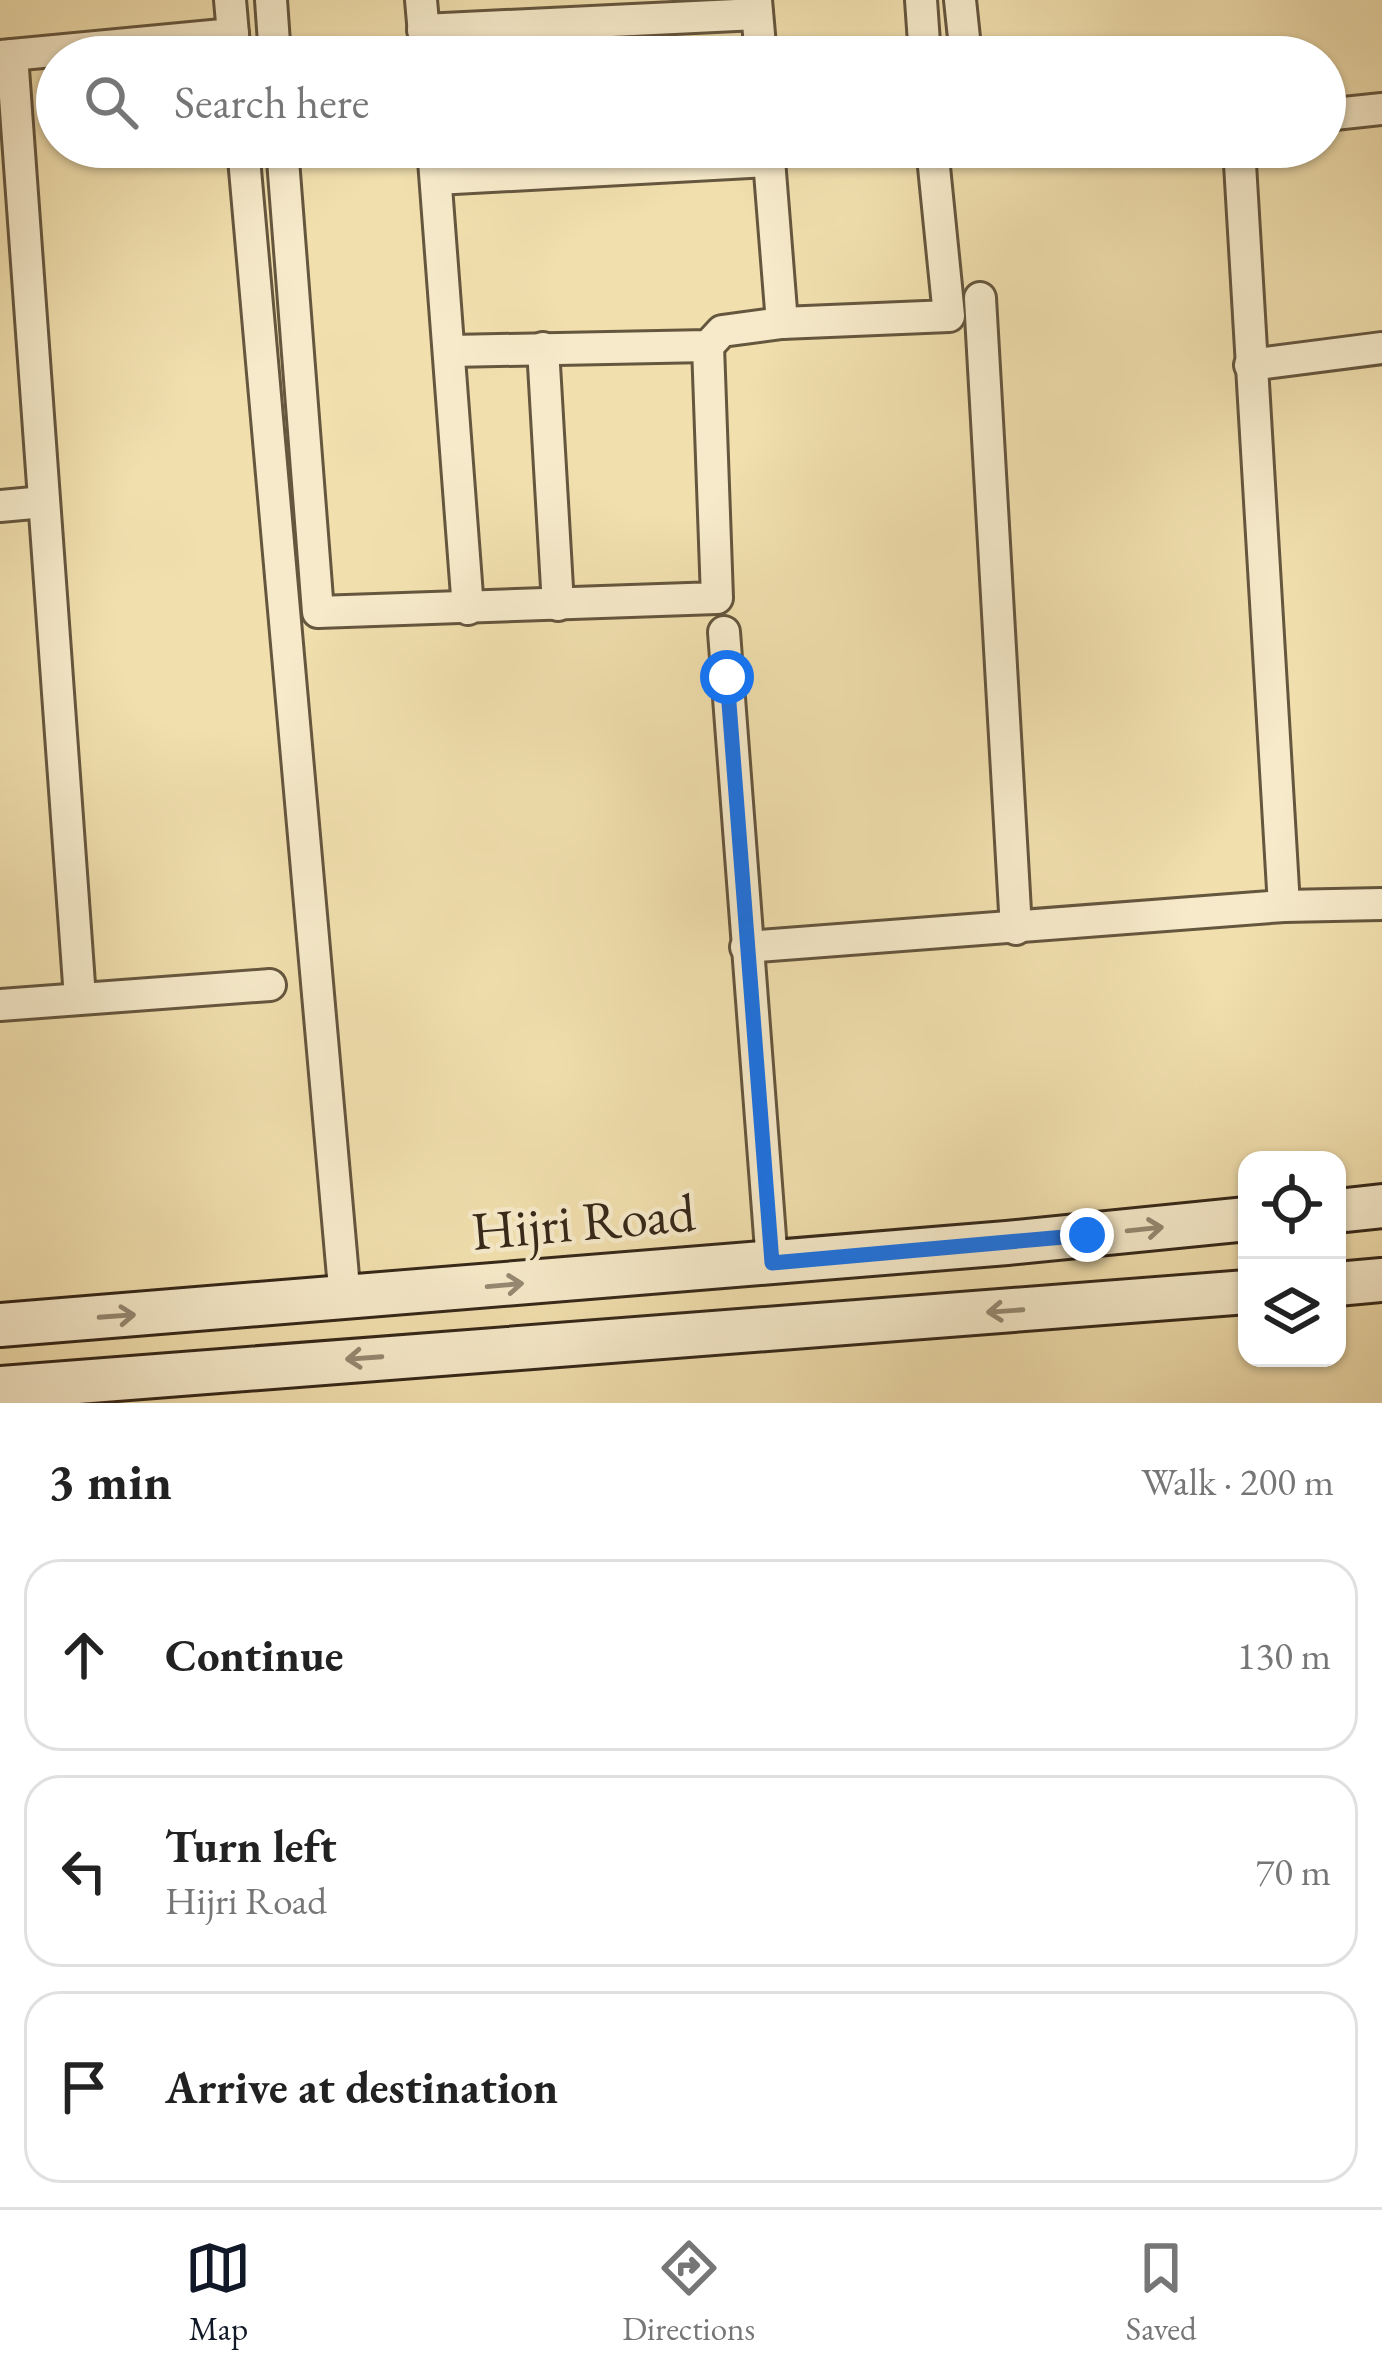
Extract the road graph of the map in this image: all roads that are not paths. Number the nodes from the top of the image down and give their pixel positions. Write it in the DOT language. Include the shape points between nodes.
graph roads {
  1 [pos="230,0"];
  2 [pos="271,0"];
  3 [pos="921,0"];
  4 [pos="960,0"];
  5 [pos="757,7"];
  6 [pos="423,29"];
  7 [pos="233,36"];
  8 [pos="274,36"];
  9 [pos="924,36"];
  10 [pos="964,36"];
  11 [pos="36,55"];
  12 [pos="6,56"];
  13 [pos="1382,109"];
  14 [pos="1346,113"];
  15 [pos="245,168"];
  16 [pos="284,168"];
  17 [pos="435,168"];
  18 [pos="575,168"];
  19 [pos="770,168"];
  20 [pos="934,168"];
  21 [pos="1240,168"];
  22 [pos="436,178"];
  23 [pos="32,291"];
  24 [pos="0,294"];
  25 [pos="980,298"];
  26 [pos="782,323"];
  27 [pos="708,346"];
  28 [pos="543,348"];
  29 [pos="1382,348"];
  30 [pos="451,351"];
  31 [pos="1250,364"];
  32 [pos="44,502"];
  33 [pos="0,506"];
  34 [pos="558,605"];
  35 [pos="469,609"];
  36 [pos="724,632"];
  37 [pos="1382,904"];
  38 [pos="1284,906"];
  39 [pos="1016,929"];
  40 [pos="746,946"];
  41 [pos="270,986"];
  42 [pos="80,998"];
  43 [pos="0,1004"];
  44 [pos="1382,1206"];
  45 [pos="1346,1210"];
  46 [pos="1238,1221"];
  47 [pos="772,1263"];
  48 [pos="1382,1280"];
  49 [pos="1346,1283"];
  50 [pos="1238,1293"];
  51 [pos="345,1298"];
  52 [pos="0,1324"];
  53 [pos="0,1388"];
  1 -- 7 [label="street"];
  2 -- 8 [label="street"];
  3 -- 9 [label="street"];
  4 -- 10 [label="street"];
  5 -- 6 [label="street"];
  11 -- 12 [label="street"];
  12 -- 23 [label="street"];
  13 -- 14 [label="street"];
  15 -- 51 [label="street"];
  16 -- 35 [label="street" via="315,609"];
  17 -- 22 [label="street"];
  18 -- 22 [label="street"];
  19 -- 26 [label="street"];
  20 -- 26 [label="street" via="949,316"];
  21 -- 31 [label="street"];
  22 -- 30 [label="street"];
  23 -- 24 [label="street"];
  23 -- 32 [label="street"];
  25 -- 39 [label="street"];
  26 -- 27 [label="street" via="722,331"];
  27 -- 28 [label="street"];
  27 -- 34 [label="street" via="717,598"];
  28 -- 30 [label="street"];
  28 -- 34 [label="street"];
  29 -- 31 [label="street"];
  30 -- 35 [label="street"];
  31 -- 38 [label="street"];
  32 -- 33 [label="street"];
  32 -- 42 [label="street"];
  34 -- 35 [label="street"];
  36 -- 40 [label="street"];
  37 -- 38 [label="street"];
  38 -- 39 [label="street"];
  39 -- 40 [label="street"];
  40 -- 47 [label="street"];
  41 -- 42 [label="street"];
  42 -- 43 [label="street"];
  44 -- 45 [label="main road"];
  47 -- 46 [label="main road, Hijri Road, one-way"];
  51 -- 47 [label="main road, Hijri Road, one-way"];
  48 -- 49 [label="main road"];
  50 -- 53 [label="main road, one-way"];
  52 -- 51 [label="main road, Hijri Road, one-way"];
}
